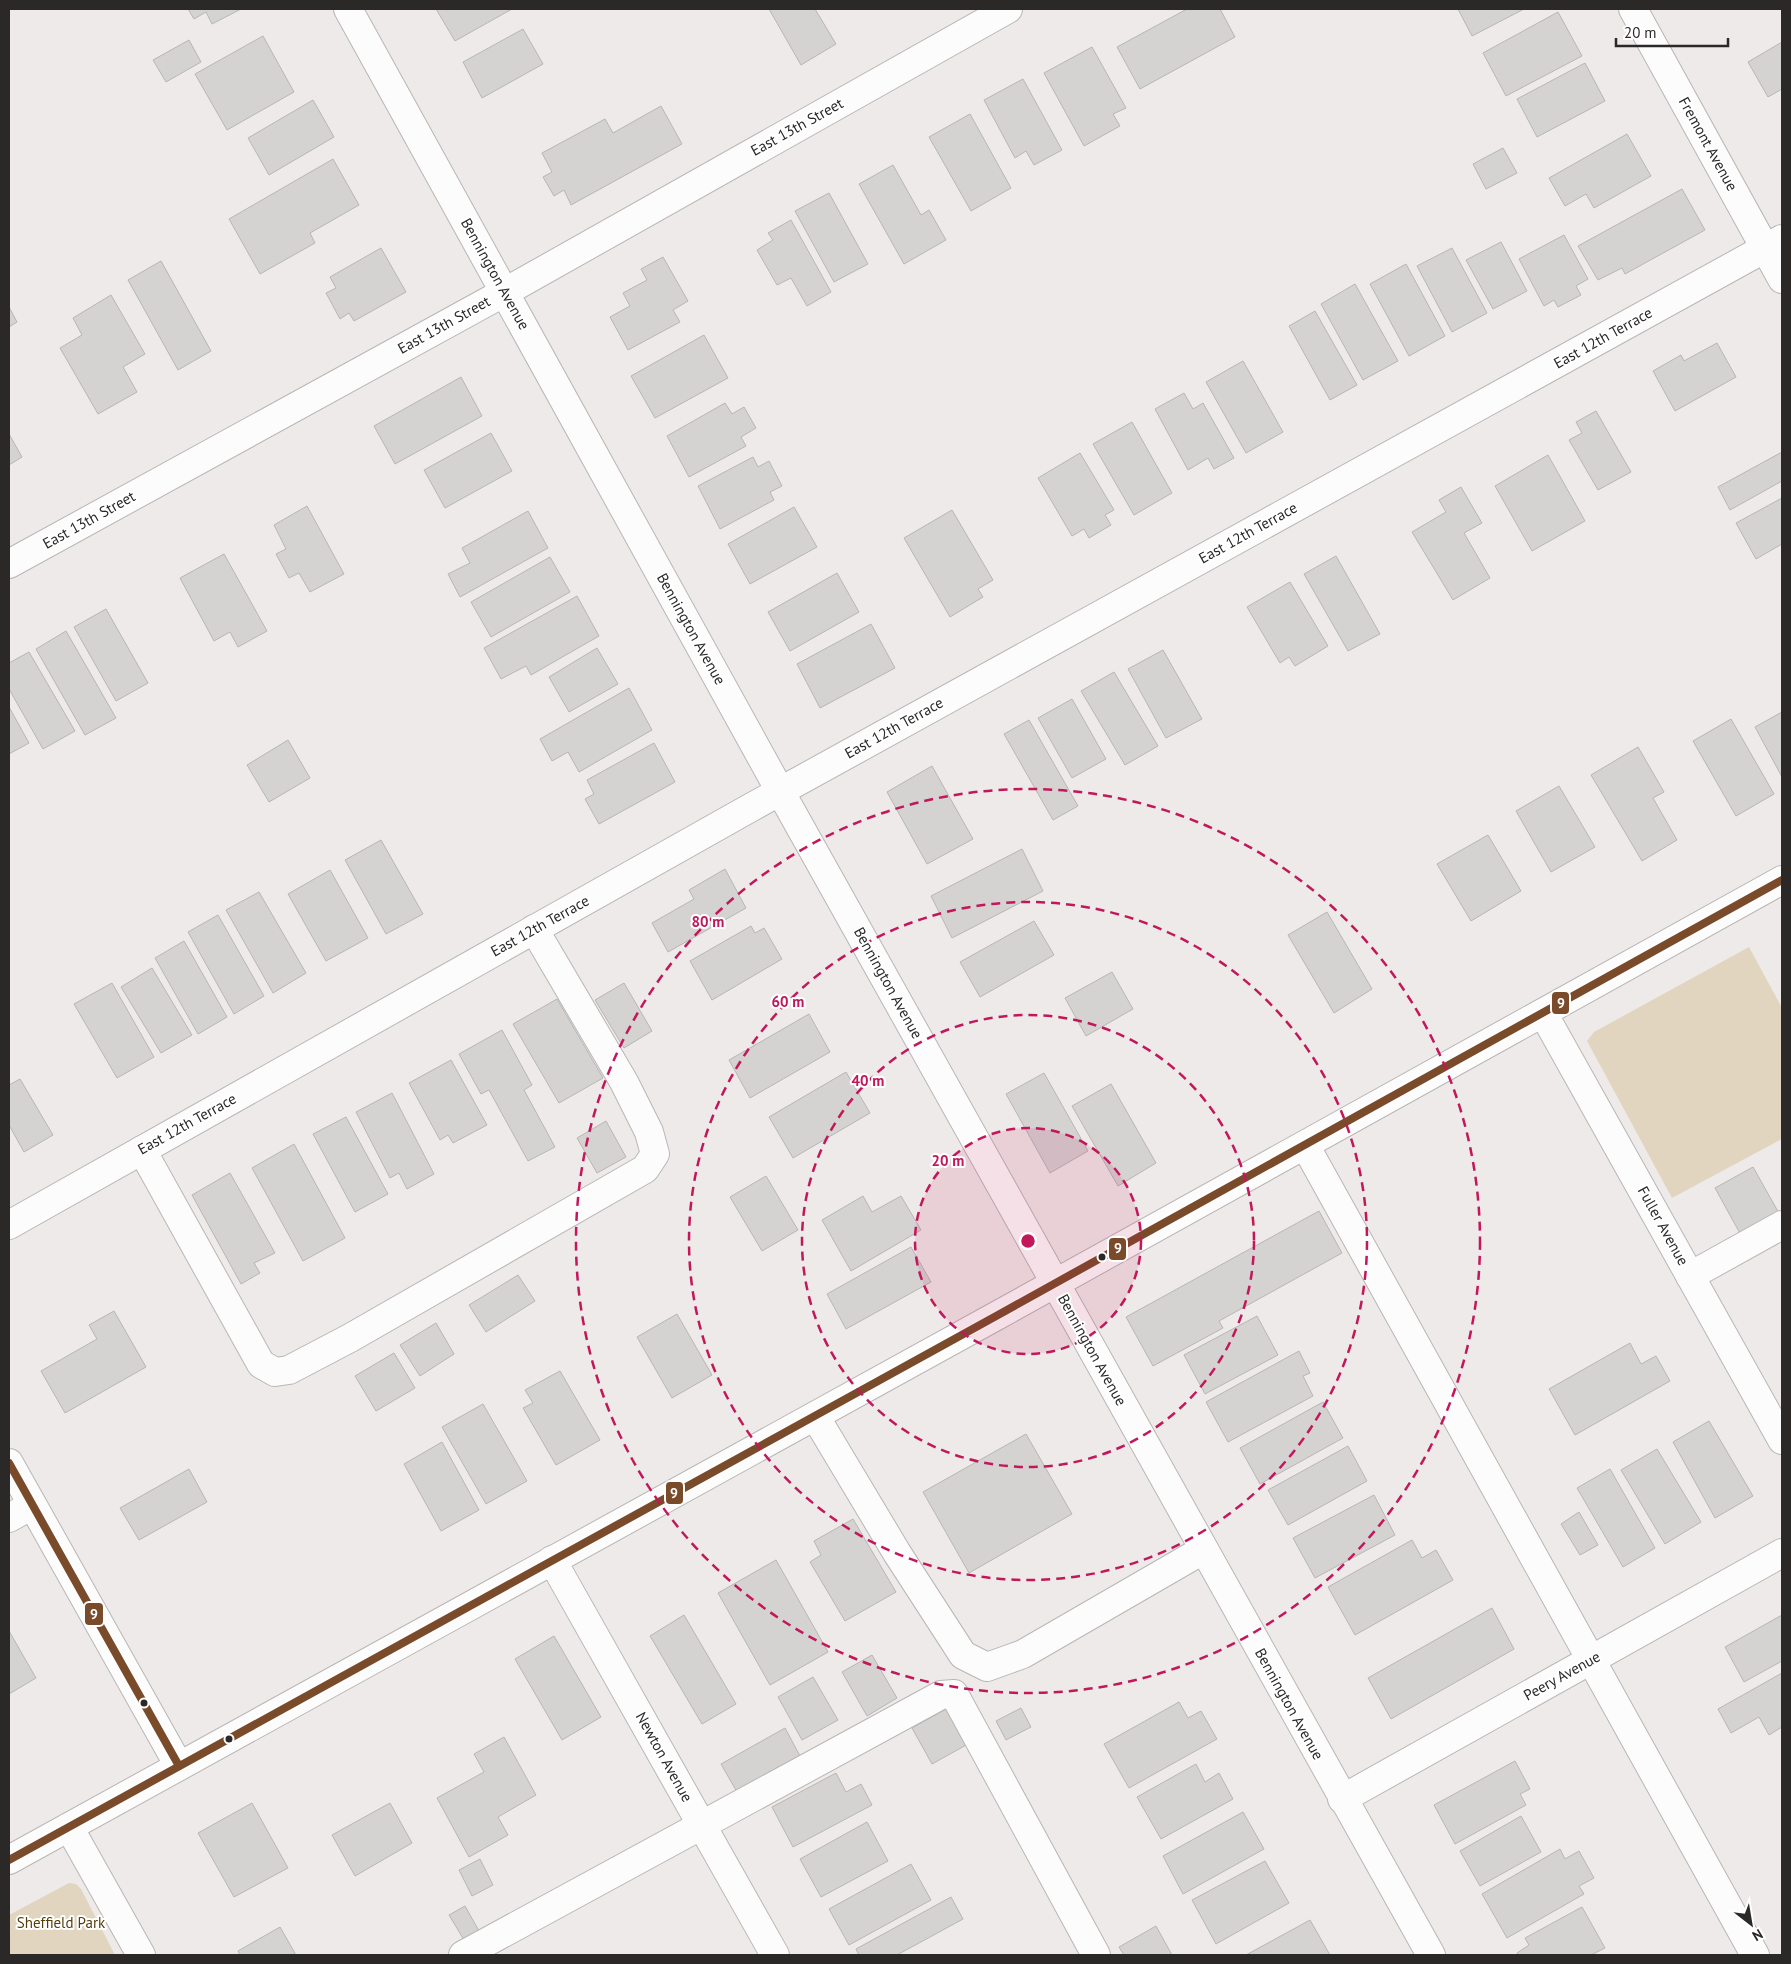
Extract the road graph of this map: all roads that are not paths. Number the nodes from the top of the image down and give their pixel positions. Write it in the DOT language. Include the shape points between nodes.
graph roads {
  1 [pos="348,9"];
  2 [pos="1008,9"];
  3 [pos="1634,9"];
  4 [pos="1774,244"];
  5 [pos="1782,279"];
  6 [pos="505,292"];
  7 [pos="9,564"];
  8 [pos="780,791"];
  9 [pos="1782,880"];
  10 [pos="534,929"];
  11 [pos="1543,1013"];
  12 [pos="1305,1145"];
  13 [pos="142,1150"];
  14 [pos="9,1224"];
  15 [pos="1782,1225"];
  16 [pos="1690,1276"];
  17 [pos="1055,1283"];
  18 [pos="815,1416"];
  19 [pos="1782,1440"];
  20 [pos="9,1463"];
  21 [pos="20,1512"];
  22 [pos="1203,1550"];
  23 [pos="1782,1553"];
  24 [pos="552,1560"];
  25 [pos="1591,1660"];
  26 [pos="179,1766"];
  27 [pos="1342,1799"];
  28 [pos="702,1825"];
  29 [pos="69,1827"];
  30 [pos="9,1860"];
  31 [pos="141,1955"];
  32 [pos="463,1955"];
  33 [pos="775,1955"];
  34 [pos="1096,1955"];
  35 [pos="1431,1955"];
  36 [pos="1755,1955"];
  1 -- 6 [label="street, Bennington Avenue"];
  2 -- 6 [label="street, East 13th Street"];
  3 -- 4 [label="street, Fremont Avenue"];
  4 -- 5 [label="street, Fremont Avenue"];
  4 -- 8 [label="street, East 12th Terrace"];
  6 -- 7 [label="street, East 13th Street"];
  6 -- 8 [label="street, Bennington Avenue"];
  8 -- 10 [label="street, East 12th Terrace"];
  8 -- 17 [label="street, Bennington Avenue"];
  9 -- 11 [label="street"];
  10 -- 13 [label="street, East 12th Terrace"];
  10 -- 13 [label="street" via="624,1082 649,1132 655,1154 645,1169 350,1338 289,1370 275,1372 261,1364"];
  11 -- 12 [label="street"];
  11 -- 16 [label="street, Fuller Avenue"];
  12 -- 17 [label="street"];
  12 -- 25 [label="street"];
  13 -- 14 [label="street, East 12th Terrace"];
  15 -- 16 [label="street"];
  16 -- 19 [label="street, Fuller Avenue"];
  17 -- 18 [label="street"];
  17 -- 22 [label="street, Bennington Avenue"];
  18 -- 22 [label="street" via="963,1655 987,1667 1023,1654"];
  18 -- 24 [label="street"];
  20 -- 21 [label="street"];
  21 -- 26 [label="street"];
  22 -- 27 [label="street, Bennington Avenue"];
  23 -- 25 [label="street, Peery Avenue"];
  24 -- 26 [label="street"];
  24 -- 28 [label="street, Newton Avenue"];
  25 -- 27 [label="street, Peery Avenue"];
  25 -- 36 [label="street"];
  26 -- 29 [label="street"];
  27 -- 35 [label="street, Bennington Avenue"];
  28 -- 32 [label="street"];
  28 -- 33 [label="street, Newton Avenue"];
  28 -- 34 [label="street" via="941,1694 954,1694"];
  29 -- 30 [label="street"];
  29 -- 31 [label="street"];
}
